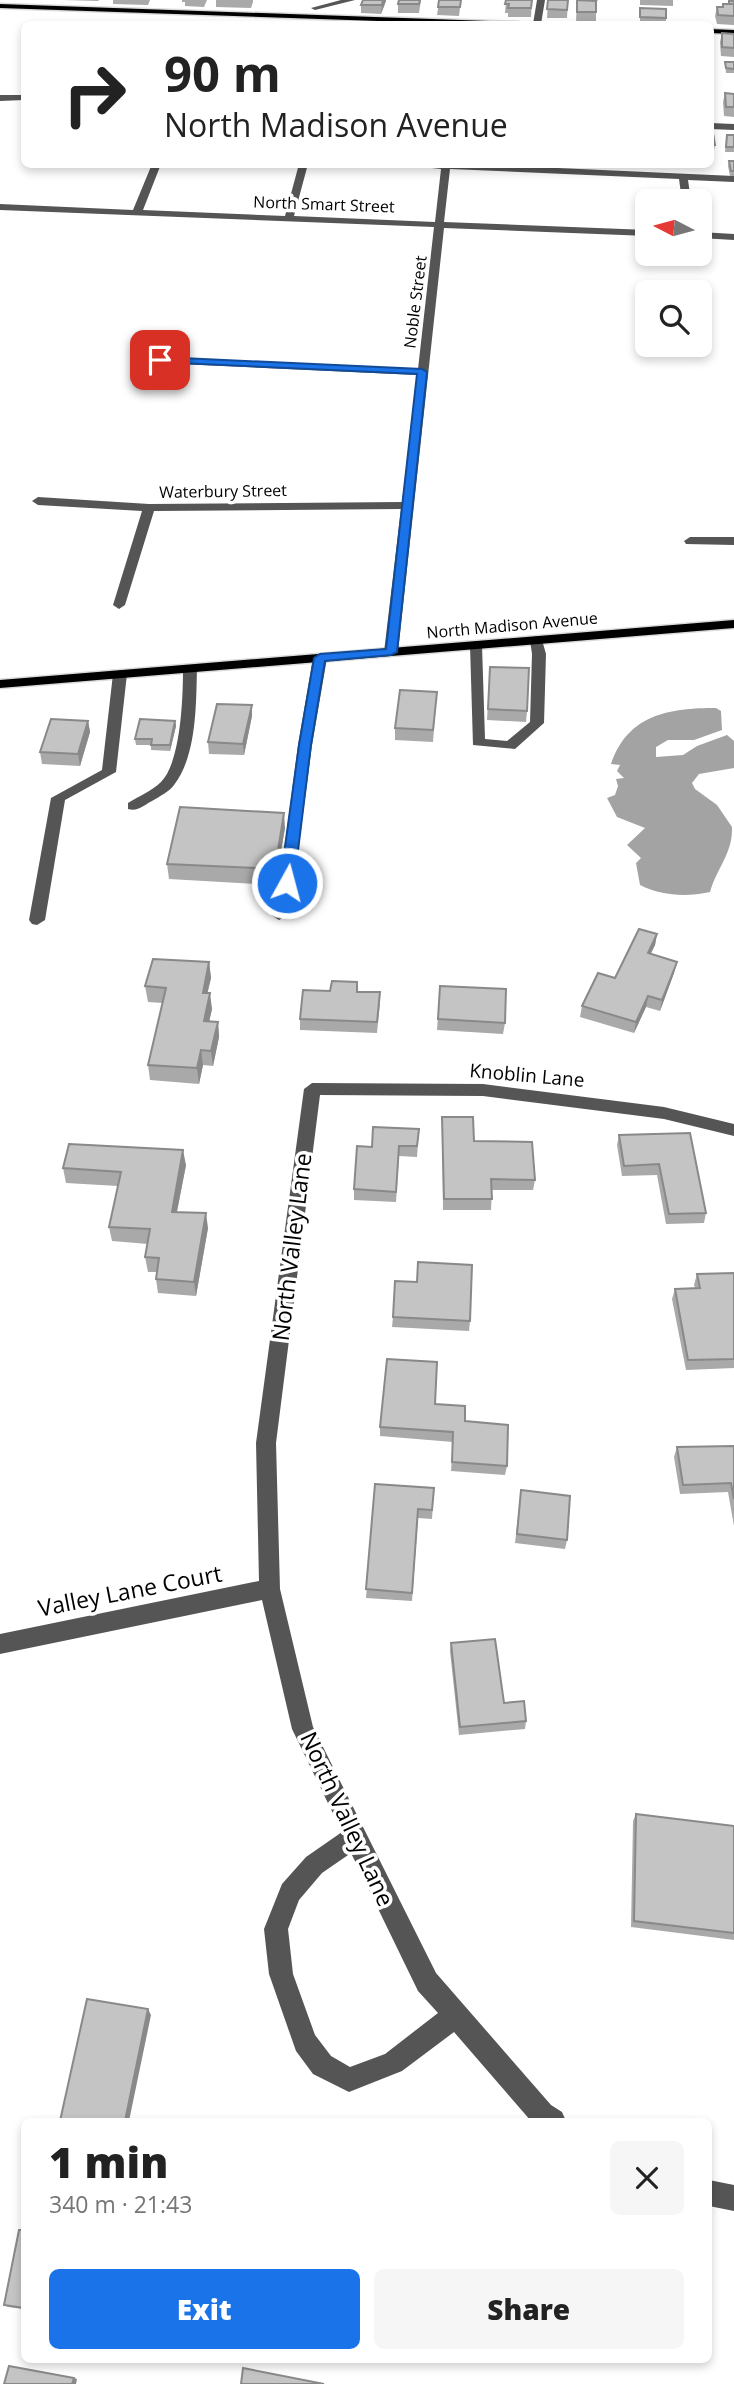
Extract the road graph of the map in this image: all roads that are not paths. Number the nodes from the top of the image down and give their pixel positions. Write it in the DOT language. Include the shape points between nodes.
graph roads {
  1 [pos="351,0"];
  2 [pos="541,0"];
  3 [pos="316,4"];
  4 [pos="0,6"];
  5 [pos="312,17"];
  6 [pos="430,21"];
  7 [pos="538,21"];
  8 [pos="714,31"];
  9 [pos="734,32"];
  10 [pos="0,98"];
  11 [pos="21,99"];
  12 [pos="714,126"];
  13 [pos="734,127"];
  14 [pos="155,168"];
  15 [pos="303,168"];
  16 [pos="446,168"];
  17 [pos="505,168"];
  18 [pos="683,177"];
  19 [pos="734,179"];
  20 [pos="684,189"];
  21 [pos="0,207"];
  22 [pos="137,212"];
  23 [pos="289,218"];
  24 [pos="441,224"];
  25 [pos="635,232"];
  26 [pos="712,236"];
  27 [pos="734,237"];
  28 [pos="160,360"];
  29 [pos="422,372"];
  30 [pos="38,501"];
  31 [pos="408,505"];
  32 [pos="149,508"];
  33 [pos="690,541"];
  34 [pos="734,541"];
  35 [pos="119,605"];
  36 [pos="734,624"];
  37 [pos="536,640"];
  38 [pos="476,645"];
  39 [pos="391,652"];
  40 [pos="320,658"];
  41 [pos="190,669"];
  42 [pos="120,674"];
  43 [pos="0,684"];
  44 [pos="133,806"];
  45 [pos="279,915"];
  46 [pos="37,920"];
  47 [pos="312,1089"];
  48 [pos="734,1130"];
  49 [pos="270,1589"];
  50 [pos="0,1644"];
  51 [pos="354,1837"];
  52 [pos="455,2015"];
  53 [pos="548,2118"];
  54 [pos="712,2194"];
  55 [pos="734,2198"];
  1 -- 3 [label="street"];
  2 -- 7 [label="street"];
  3 -- 5 [label="street"];
  4 -- 5 [label="main road"];
  5 -- 6 [label="main road"];
  8 -- 9 [label="main road"];
  10 -- 11 [label="street"];
  12 -- 13 [label="street"];
  14 -- 22 [label="street"];
  15 -- 23 [label="street"];
  16 -- 24 [label="street, Noble Street"];
  17 -- 18 [label="street"];
  18 -- 19 [label="street"];
  18 -- 20 [label="street"];
  21 -- 22 [label="street, North Smart Street"];
  22 -- 23 [label="street, North Smart Street"];
  23 -- 24 [label="street, North Smart Street"];
  24 -- 25 [label="street, North Smart Street"];
  24 -- 29 [label="street, Noble Street"];
  26 -- 27 [label="street"];
  28 -- 29 [label="street"];
  29 -- 31 [label="street, Noble Street"];
  30 -- 32 [label="street, Waterbury Street"];
  31 -- 32 [label="street, Waterbury Street"];
  31 -- 39 [label="street, Noble Street"];
  32 -- 35 [label="street"];
  33 -- 34 [label="street"];
  36 -- 37 [label="main road, North Madison Avenue"];
  37 -- 38 [label="main road, North Madison Avenue"];
  37 -- 38 [label="street" via="537,723 510,746 478,742"];
  38 -- 39 [label="main road, North Madison Avenue"];
  39 -- 40 [label="main road, North Madison Avenue"];
  40 -- 41 [label="main road, North Madison Avenue"];
  40 -- 45 [label="street"];
  41 -- 42 [label="main road, North Madison Avenue"];
  41 -- 44 [label="street" via="190,695 176,769 169,783"];
  42 -- 43 [label="main road, North Madison Avenue"];
  42 -- 46 [label="street" via="108,772 58,798"];
  47 -- 48 [label="street, Knoblin Lane" via="483,1090 547,1096 664,1113"];
  47 -- 49 [label="street, North Valley Lane" via="266,1443"];
  49 -- 50 [label="street, Valley Lane Court"];
  49 -- 51 [label="street, North Valley Lane" via="303,1729"];
  51 -- 52 [label="street, North Valley Lane" via="427,1982"];
  51 -- 52 [label="street" via="314,1866 290,1892 276,1929 281,1974 305,2042 322,2065 349,2080 378,2072 414,2050"];
  52 -- 53 [label="street, North Valley Lane"];
  54 -- 55 [label="street"];
}
